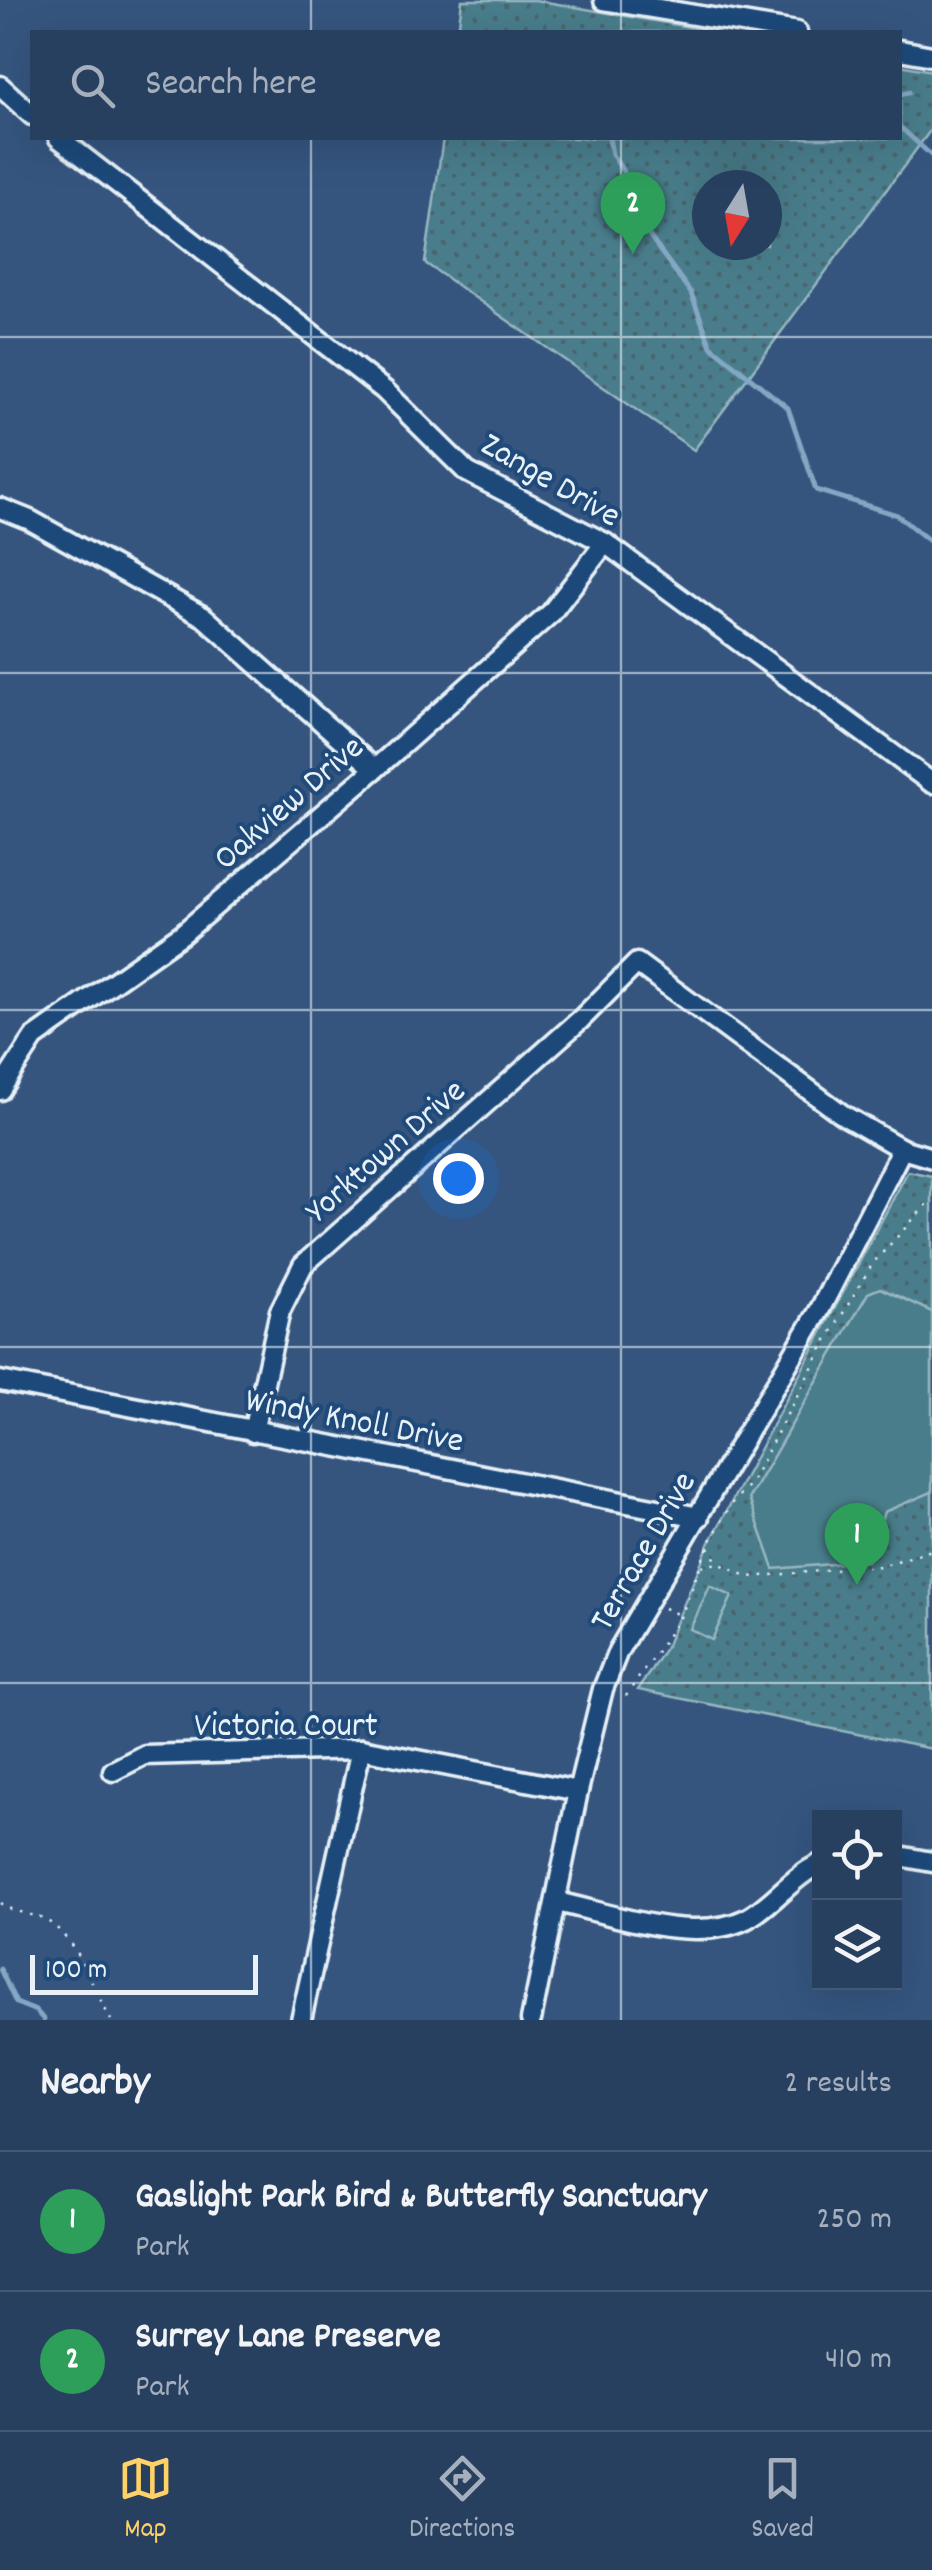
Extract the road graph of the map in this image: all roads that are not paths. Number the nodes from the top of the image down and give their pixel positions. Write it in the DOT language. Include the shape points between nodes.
graph roads {
  1 [pos="604,0"];
  2 [pos="786,30"];
  3 [pos="902,50"];
  4 [pos="932,56"];
  5 [pos="0,86"];
  6 [pos="30,113"];
  7 [pos="62,140"];
  8 [pos="0,508"];
  9 [pos="605,543"];
  10 [pos="375,769"];
  11 [pos="932,783"];
  12 [pos="0,1090"];
  13 [pos="902,1149"];
  14 [pos="932,1158"];
  15 [pos="0,1381"];
  16 [pos="253,1432"];
  17 [pos="698,1516"];
  18 [pos="361,1749"];
  19 [pos="113,1771"];
  20 [pos="578,1791"];
  21 [pos="902,1856"];
  22 [pos="932,1862"];
  23 [pos="812,1870"];
  24 [pos="557,1902"];
  25 [pos="301,2020"];
  26 [pos="531,2020"];
  1 -- 2 [label="street"];
  3 -- 4 [label="street"];
  5 -- 6 [label="street"];
  7 -- 9 [label="street, Zange Drive" via="384,390 467,472"];
  8 -- 10 [label="street" via="204,617"];
  9 -- 10 [label="street, Oakview Drive" via="550,613"];
  9 -- 11 [label="street, Zange Drive"];
  10 -- 12 [label="street, Oakview Drive" via="182,934 34,1038"];
  13 -- 14 [label="street"];
  13 -- 16 [label="street, Yorktown Drive" via="843,1116 637,963 304,1265 280,1311"];
  13 -- 17 [label="street, Terrace Drive" via="819,1311"];
  15 -- 16 [label="street, Windy Knoll Drive"];
  16 -- 17 [label="street, Windy Knoll Drive"];
  17 -- 20 [label="street, Terrace Drive" via="618,1651"];
  18 -- 19 [label="street, Victoria Court" via="144,1756"];
  18 -- 20 [label="street, Victoria Court"];
  18 -- 25 [label="street"];
  20 -- 24 [label="street, Terrace Drive"];
  21 -- 22 [label="street"];
  23 -- 24 [label="street" via="759,1911 709,1930"];
  24 -- 26 [label="street, Terrace Drive"];
}
